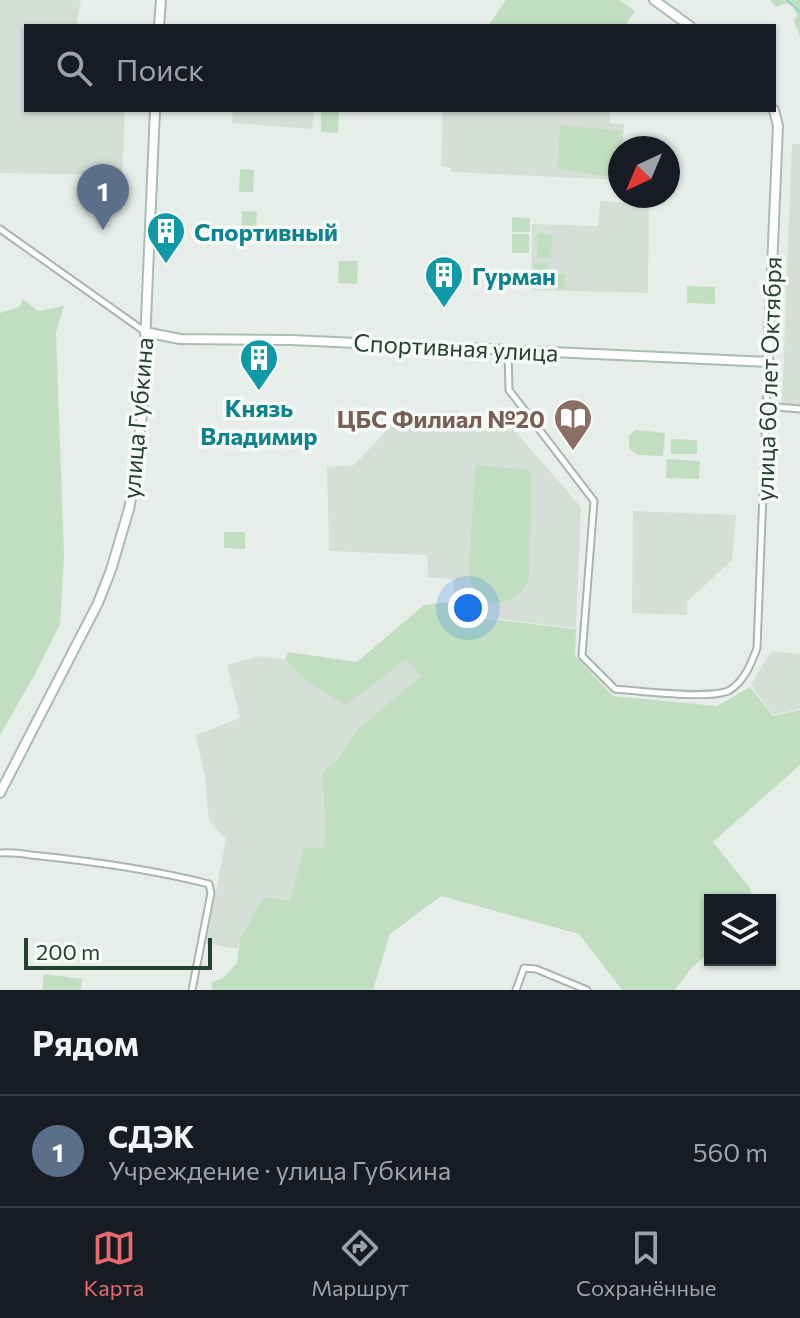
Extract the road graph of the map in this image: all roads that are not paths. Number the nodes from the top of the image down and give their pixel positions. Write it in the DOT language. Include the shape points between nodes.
graph roads {
  1 [pos="161,0"];
  2 [pos="654,0"];
  3 [pos="159,24"];
  4 [pos="687,24"];
  5 [pos="155,112"];
  6 [pos="774,112"];
  7 [pos="0,229"];
  8 [pos="145,332"];
  9 [pos="508,349"];
  10 [pos="768,362"];
  11 [pos="766,406"];
  12 [pos="800,409"];
  13 [pos="0,793"];
  14 [pos="0,853"];
  15 [pos="192,990"];
  16 [pos="516,990"];
  17 [pos="587,990"];
  1 -- 3 [label="street"];
  2 -- 4 [label="street"];
  5 -- 8 [label="street, улица Губкина"];
  6 -- 10 [label="street, улица 60 лет Октября"];
  7 -- 8 [label="street"];
  8 -- 9 [label="street, Спортивная улица" via="180,339"];
  8 -- 13 [label="street, улица Губкина" via="136,471 115,560 87,627"];
  9 -- 10 [label="street, Спортивная улица"];
  9 -- 11 [label="street, улица 60 лет Октября" via="509,390 594,501 582,656 615,689 719,695 750,667 757,648"];
  10 -- 11 [label="street, улица 60 лет Октября"];
  11 -- 12 [label="street"];
  14 -- 15 [label="street" via="47,854 209,884"];
  16 -- 17 [label="street" via="524,968"];
}
